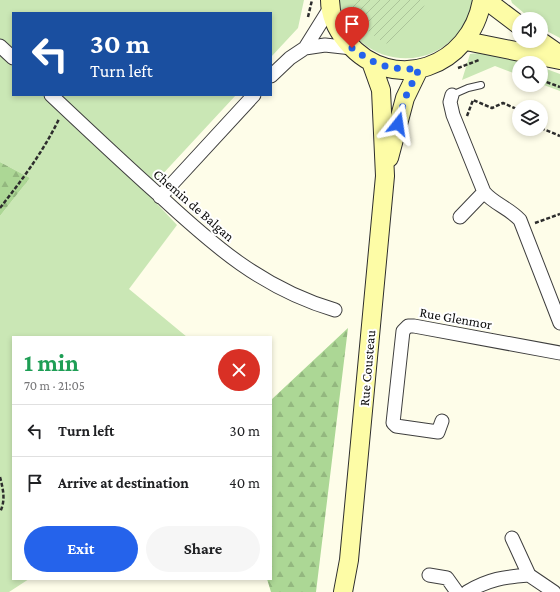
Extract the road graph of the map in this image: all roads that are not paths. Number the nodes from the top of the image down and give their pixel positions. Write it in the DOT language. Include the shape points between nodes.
graph roads {
  1 [pos="482,0"];
  2 [pos="486,0"];
  3 [pos="330,4"];
  4 [pos="512,20"];
  5 [pos="466,41"];
  6 [pos="0,46"];
  7 [pos="548,47"];
  8 [pos="305,48"];
  9 [pos="352,48"];
  10 [pos="560,56"];
  11 [pos="12,57"];
  12 [pos="560,60"];
  13 [pos="372,62"];
  14 [pos="419,69"];
  15 [pos="272,75"];
  16 [pos="481,85"];
  17 [pos="452,95"];
  18 [pos="53,96"];
  19 [pos="253,96"];
  20 [pos="385,176"];
  21 [pos="484,192"];
  22 [pos="160,197"];
  23 [pos="460,217"];
  24 [pos="336,310"];
  25 [pos="560,323"];
  26 [pos="560,353"];
  27 [pos="442,420"];
  28 [pos="512,538"];
  29 [pos="348,560"];
  30 [pos="428,575"];
  31 [pos="528,575"];
  32 [pos="343,592"];
  33 [pos="349,592"];
  34 [pos="458,592"];
  35 [pos="467,592"];
  36 [pos="554,592"];
  1 -- 5 [label="main road" via="480,13"];
  2 -- 4 [label="main road"];
  3 -- 8 [label="street"];
  3 -- 9 [label="main road" via="338,29"];
  5 -- 12 [label="main road"];
  5 -- 14 [label="main road" via="438,63"];
  6 -- 11 [label="street"];
  7 -- 10 [label="main road"];
  8 -- 9 [label="street" via="325,45"];
  8 -- 15 [label="street"];
  9 -- 13 [label="main road"];
  13 -- 14 [label="main road" via="402,70"];
  13 -- 20 [label="main road, Rue Cousteau" via="381,90"];
  14 -- 20 [label="main road, Rue Cousteau" via="405,98"];
  16 -- 17 [label="lane"];
  17 -- 21 [label="street" via="450,102 453,115"];
  18 -- 22 [label="street, Chemin de Balgan"];
  19 -- 22 [label="street"];
  20 -- 29 [label="main road, Rue Cousteau"];
  21 -- 23 [label="street"];
  21 -- 25 [label="street" via="490,200 515,214 520,220"];
  22 -- 24 [label="street, Chemin de Balgan" via="203,236 258,277 308,302"];
  26 -- 27 [label="street, Rue Glenmor" via="408,326 402,331 393,423 396,426 438,432"];
  28 -- 31 [label="street"];
  29 -- 32 [label="main road, Rue Cousteau"];
  29 -- 33 [label="main road, Rue Cousteau"];
  30 -- 34 [label="street" via="447,578"];
  31 -- 35 [label="street" via="502,577 484,582"];
  31 -- 36 [label="street"];
}
